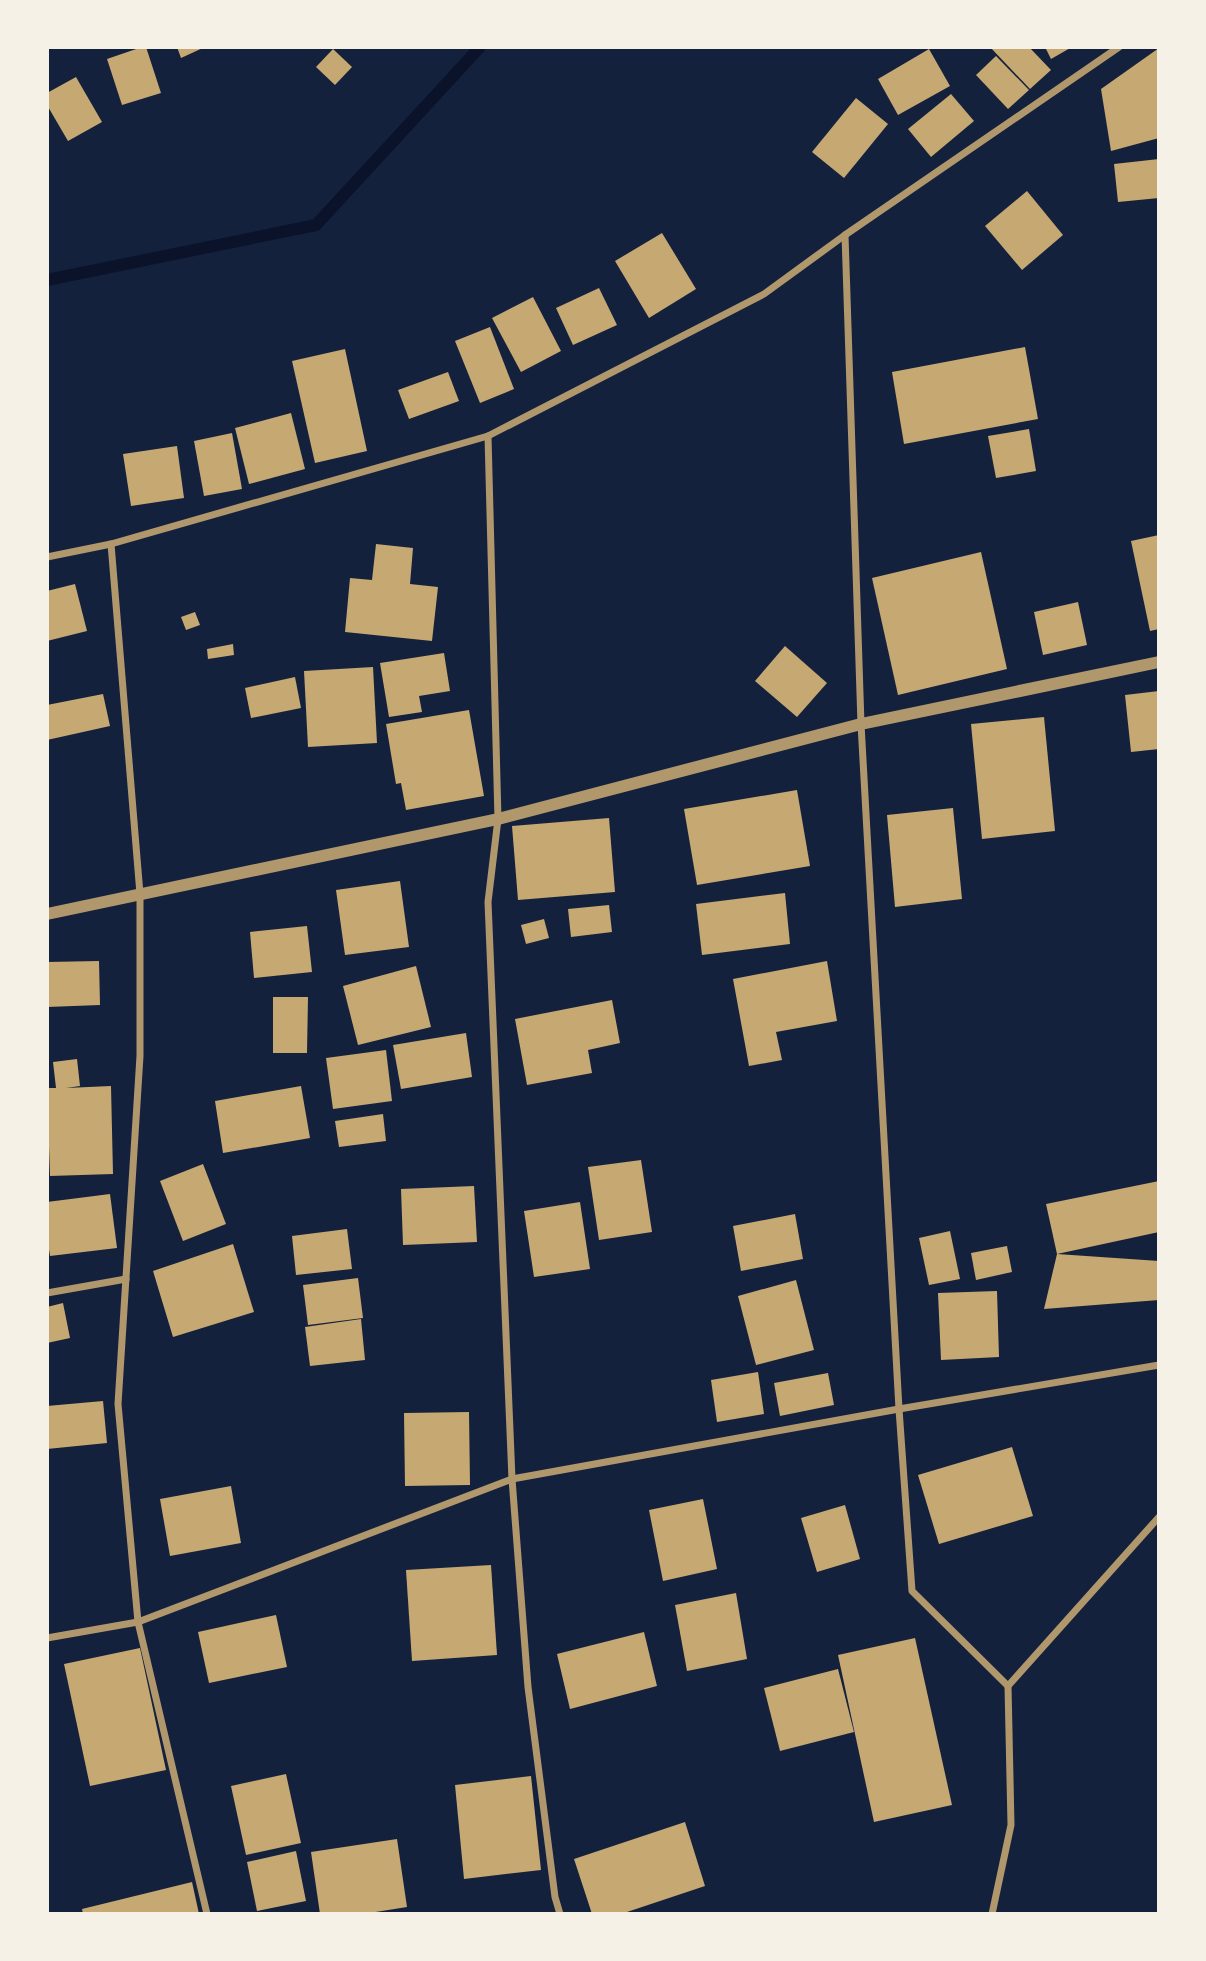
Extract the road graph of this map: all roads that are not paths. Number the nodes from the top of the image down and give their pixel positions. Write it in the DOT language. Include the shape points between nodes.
graph roads {
  1 [pos="1119,47"];
  2 [pos="845,234"];
  3 [pos="488,436"];
  4 [pos="111,544"];
  5 [pos="47,557"];
  6 [pos="1159,662"];
  7 [pos="861,724"];
  8 [pos="498,819"];
  9 [pos="140,894"];
  10 [pos="47,914"];
  11 [pos="126,1279"];
  12 [pos="47,1293"];
  13 [pos="1159,1365"];
  14 [pos="899,1409"];
  15 [pos="512,1479"];
  16 [pos="1159,1517"];
  17 [pos="138,1622"];
  18 [pos="47,1639"];
  19 [pos="1009,1686"];
  20 [pos="207,1914"];
  21 [pos="559,1914"];
  22 [pos="992,1914"];
  1 -- 2 [label="street"];
  2 -- 3 [label="street" via="764,294"];
  2 -- 7 [label="street"];
  3 -- 4 [label="street"];
  3 -- 8 [label="street"];
  4 -- 5 [label="street"];
  4 -- 9 [label="street"];
  6 -- 7 [label="street"];
  7 -- 8 [label="street"];
  7 -- 14 [label="street"];
  8 -- 9 [label="street"];
  8 -- 15 [label="street" via="488,902"];
  9 -- 10 [label="street"];
  9 -- 11 [label="street" via="140,1056"];
  11 -- 12 [label="street"];
  11 -- 17 [label="street" via="118,1404"];
  13 -- 14 [label="street"];
  14 -- 15 [label="street"];
  14 -- 19 [label="street" via="912,1591"];
  15 -- 17 [label="street"];
  15 -- 21 [label="street" via="528,1687"];
  16 -- 19 [label="street"];
  17 -- 18 [label="street"];
  17 -- 20 [label="street"];
  19 -- 22 [label="street" via="1010,1825"];
}
